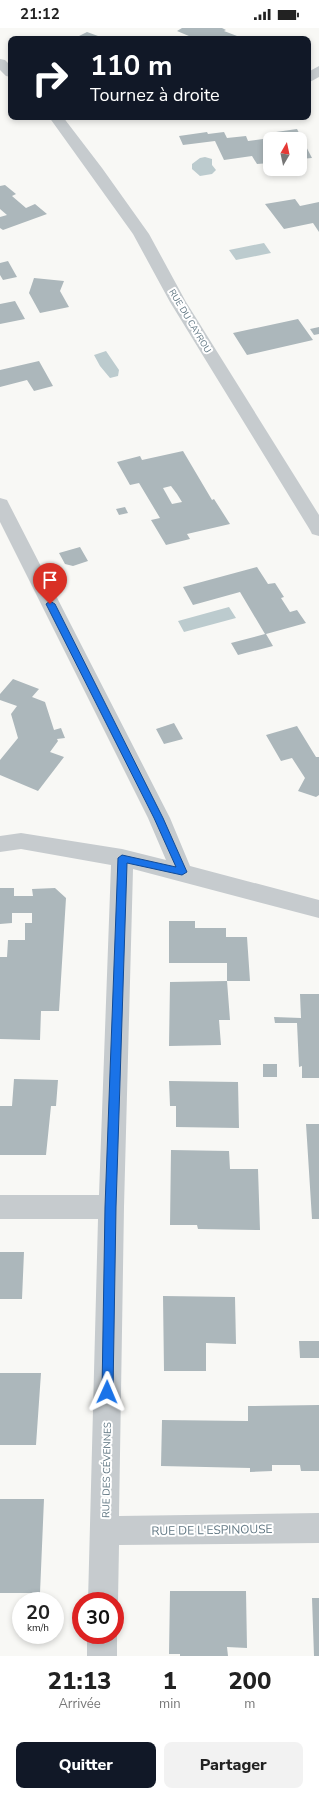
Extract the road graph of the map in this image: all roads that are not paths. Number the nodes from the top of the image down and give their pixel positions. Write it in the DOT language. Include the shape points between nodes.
graph roads {
  1 [pos="0,63"];
  2 [pos="8,70"];
  3 [pos="58,120"];
  4 [pos="0,504"];
  5 [pos="319,530"];
  6 [pos="0,844"];
  7 [pos="122,858"];
  8 [pos="182,872"];
  9 [pos="319,909"];
  10 [pos="0,1206"];
  11 [pos="111,1207"];
  12 [pos="319,1528"];
  13 [pos="105,1531"];
  14 [pos="103,1592"];
  15 [pos="102,1644"];
  16 [pos="102,1656"];
  1 -- 2 [label="street"];
  3 -- 5 [label="street, RUE DU CAYROU" via="141,234 178,302"];
  4 -- 8 [label="street" via="159,818"];
  6 -- 7 [label="street" via="22,841"];
  7 -- 8 [label="street"];
  7 -- 11 [label="street, RUE DES CÉVENNES"];
  8 -- 9 [label="street"];
  10 -- 11 [label="street"];
  11 -- 13 [label="street, RUE DES CÉVENNES"];
  12 -- 13 [label="street, RUE DE L'ESPINOUSE"];
  13 -- 14 [label="street, RUE DES CÉVENNES"];
  15 -- 16 [label="street"];
}
